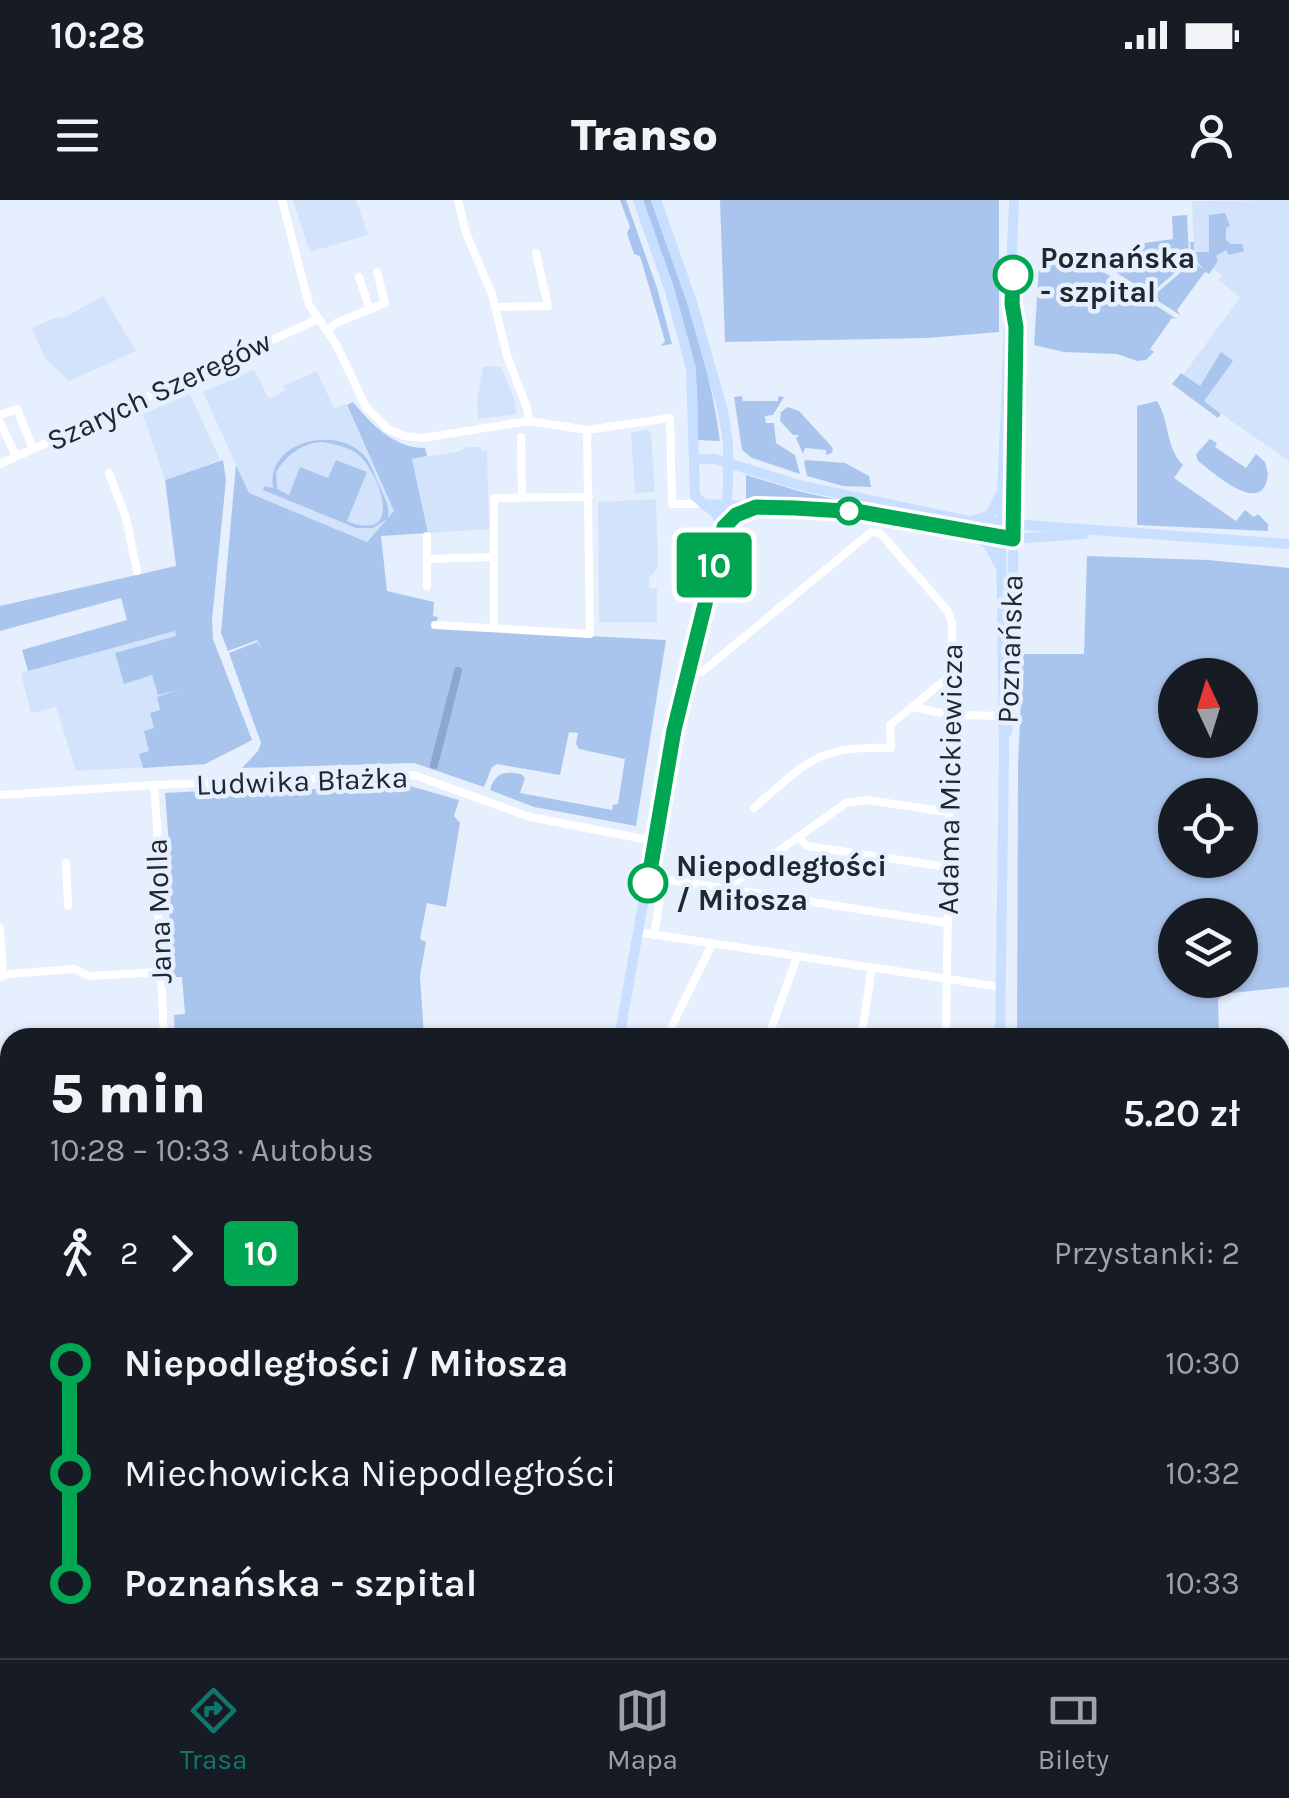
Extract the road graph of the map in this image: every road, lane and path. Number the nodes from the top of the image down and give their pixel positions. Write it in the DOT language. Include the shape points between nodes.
graph roads {
  1 [pos="282,200"];
  2 [pos="458,200"];
  3 [pos="638,200"];
  4 [pos="656,200"];
  5 [pos="1014,200"];
  6 [pos="536,253"];
  7 [pos="377,272"];
  8 [pos="359,277"];
  9 [pos="1012,304"];
  10 [pos="496,308"];
  11 [pos="370,310"];
  12 [pos="318,319"];
  13 [pos="327,331"];
  14 [pos="0,419"];
  15 [pos="529,421"];
  16 [pos="587,430"];
  17 [pos="521,438"];
  18 [pos="33,449"];
  19 [pos="16,456"];
  20 [pos="694,459"];
  21 [pos="672,460"];
  22 [pos="728,463"];
  23 [pos="0,464"];
  24 [pos="110,473"];
  25 [pos="1002,491"];
  26 [pos="522,497"];
  27 [pos="588,497"];
  28 [pos="703,504"];
  29 [pos="727,506"];
  30 [pos="756,507"];
  31 [pos="969,521"];
  32 [pos="724,527"];
  33 [pos="961,531"];
  34 [pos="1007,531"];
  35 [pos="427,536"];
  36 [pos="1289,544"];
  37 [pos="494,556"];
  38 [pos="427,559"];
  39 [pos="1000,568"];
  40 [pos="138,571"];
  41 [pos="427,586"];
  42 [pos="435,625"];
  43 [pos="494,628"];
  44 [pos="688,668"];
  45 [pos="951,674"];
  46 [pos="913,707"];
  47 [pos="951,715"];
  48 [pos="1006,716"];
  49 [pos="154,785"];
  50 [pos="0,795"];
  51 [pos="754,808"];
  52 [pos="948,812"];
  53 [pos="798,837"];
  54 [pos="654,841"];
  55 [pos="66,862"];
  56 [pos="948,867"];
  57 [pos="727,888"];
  58 [pos="68,906"];
  59 [pos="948,923"];
  60 [pos="0,928"];
  61 [pos="638,932"];
  62 [pos="654,935"];
  63 [pos="712,944"];
  64 [pos="796,956"];
  65 [pos="872,968"];
  66 [pos="161,972"];
  67 [pos="2,977"];
  68 [pos="946,980"];
  69 [pos="1001,987"];
  70 [pos="164,1028"];
  71 [pos="621,1028"];
  72 [pos="672,1028"];
  73 [pos="771,1028"];
  74 [pos="862,1028"];
  75 [pos="946,1028"];
  76 [pos="1000,1028"];
  1 -- 12 [label="street"];
  2 -- 10 [label="street"];
  3 -- 20 [label="street" via="691,368"];
  4 -- 22 [label="street" via="704,339 726,424"];
  5 -- 9 [label="street, Poznańska"];
  6 -- 10 [label="street" via="548,306"];
  7 -- 11 [label="street" via="386,302"];
  8 -- 11 [label="street"];
  9 -- 25 [label="street, Poznańska"];
  9 -- 34 [label="street, Poznańska"];
  10 -- 15 [label="street"];
  11 -- 13 [label="street"];
  12 -- 13 [label="street"];
  12 -- 18 [label="street, Szarych Szeregów"];
  13 -- 15 [label="street" via="366,407 388,429 427,437"];
  14 -- 18 [label="street" via="17,410"];
  14 -- 19 [label="street"];
  15 -- 16 [label="street"];
  16 -- 21 [label="street" via="670,418"];
  16 -- 27 [label="street"];
  17 -- 26 [label="street"];
  18 -- 19 [label="street, Szarych Szeregów"];
  19 -- 23 [label="street, Szarych Szeregów"];
  20 -- 21 [label="street"];
  20 -- 22 [label="street"];
  20 -- 28 [label="street" via="695,496"];
  21 -- 28 [label="street" via="672,504"];
  22 -- 29 [label="street"];
  22 -- 31 [label="street"];
  24 -- 40 [label="street"];
  25 -- 31 [label="street" via="990,514"];
  25 -- 34 [label="street, Poznańska"];
  26 -- 27 [label="street"];
  26 -- 37 [label="street" via="494,498"];
  27 -- 43 [label="street" via="590,634"];
  28 -- 29 [label="street"];
  28 -- 32 [label="street"];
  29 -- 30 [label="street"];
  29 -- 32 [label="street"];
  30 -- 32 [label="street"];
  30 -- 33 [label="street" via="861,512"];
  31 -- 34 [label="street"];
  32 -- 44 [label="street"];
  33 -- 34 [label="street"];
  33 -- 39 [label="street" via="984,541"];
  34 -- 36 [label="street"];
  34 -- 39 [label="street, Poznańska"];
  34 -- 48 [label="street, Poznańska"];
  35 -- 38 [label="street"];
  37 -- 38 [label="street"];
  37 -- 43 [label="street"];
  38 -- 41 [label="street"];
  39 -- 48 [label="street, Poznańska"];
  42 -- 43 [label="street"];
  44 -- 45 [label="street, Adama Mickiewicza" via="701,677 871,532 880,533 946,610 952,622"];
  44 -- 54 [label="street"];
  45 -- 46 [label="street"];
  45 -- 47 [label="street, Adama Mickiewicza"];
  46 -- 47 [label="street"];
  46 -- 51 [label="street" via="890,726 891,748 824,753"];
  47 -- 48 [label="street"];
  47 -- 52 [label="street, Adama Mickiewicza"];
  48 -- 69 [label="street, Poznańska"];
  49 -- 50 [label="street, Ludwika Błażka"];
  49 -- 54 [label="street, Ludwika Błażka" via="414,775 530,817"];
  49 -- 66 [label="street, Jana Molla"];
  52 -- 53 [label="street" via="854,801"];
  52 -- 56 [label="street, Adama Mickiewicza"];
  53 -- 56 [label="street" via="806,846"];
  53 -- 57 [label="street"];
  54 -- 61 [label="street"];
  55 -- 58 [label="street"];
  56 -- 59 [label="street, Adama Mickiewicza"];
  57 -- 59 [label="street"];
  57 -- 62 [label="street" via="663,878"];
  59 -- 68 [label="street, Adama Mickiewicza"];
  60 -- 67 [label="street"];
  61 -- 62 [label="street"];
  61 -- 71 [label="street"];
  62 -- 63 [label="street"];
  63 -- 64 [label="street"];
  63 -- 72 [label="street"];
  64 -- 65 [label="street"];
  64 -- 73 [label="street"];
  65 -- 68 [label="street"];
  65 -- 74 [label="street"];
  66 -- 67 [label="street" via="89,976 75,969"];
  66 -- 70 [label="street, Jana Molla"];
  68 -- 69 [label="street"];
  68 -- 75 [label="street, Adama Mickiewicza"];
  69 -- 76 [label="street, Poznańska"];
}
